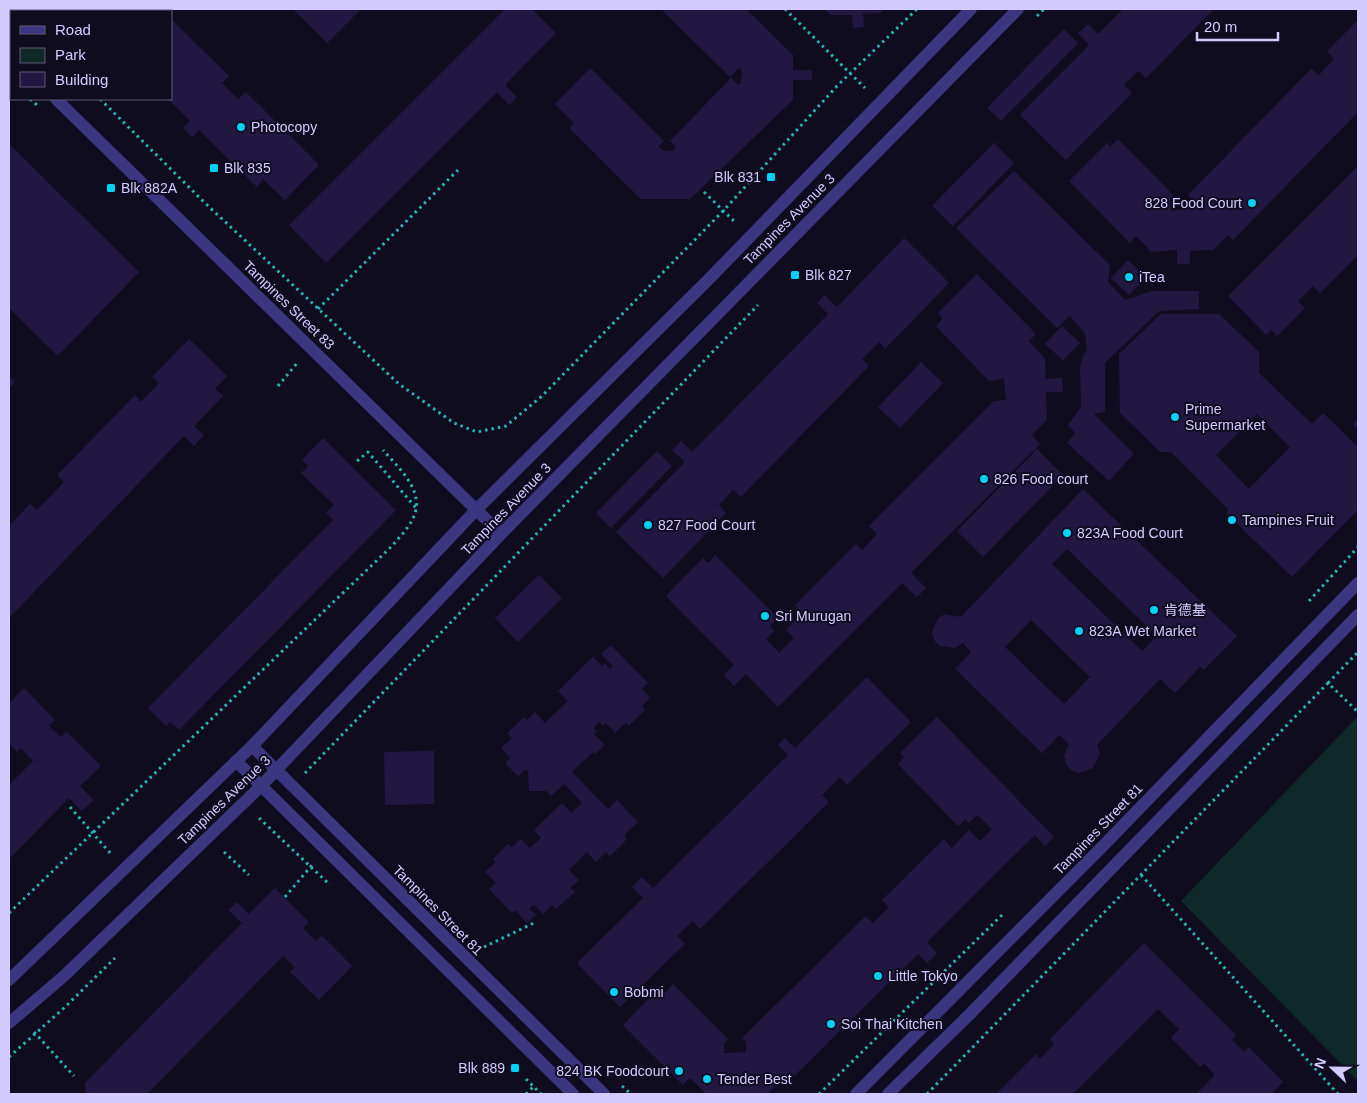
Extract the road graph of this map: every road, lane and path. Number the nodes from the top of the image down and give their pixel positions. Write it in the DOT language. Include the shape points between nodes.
graph roads {
  1 [pos="785,9"];
  2 [pos="917,9"];
  3 [pos="971,9"];
  4 [pos="1018,9"];
  5 [pos="1044,9"];
  6 [pos="1030,23"];
  7 [pos="850,73"];
  8 [pos="57,100"];
  9 [pos="101,100"];
  10 [pos="880,103"];
  11 [pos="458,170"];
  12 [pos="704,192"];
  13 [pos="724,210"];
  14 [pos="764,298"];
  15 [pos="318,309"];
  16 [pos="294,367"];
  17 [pos="278,386"];
  18 [pos="357,461"];
  19 [pos="419,495"];
  20 [pos="416,508"];
  21 [pos="476,510"];
  22 [pos="501,534"];
  23 [pos="1357,551"];
  24 [pos="1358,583"];
  25 [pos="1306,605"];
  26 [pos="1358,615"];
  27 [pos="1358,652"];
  28 [pos="1328,683"];
  29 [pos="1358,712"];
  30 [pos="252,746"];
  31 [pos="236,761"];
  32 [pos="276,770"];
  33 [pos="261,786"];
  34 [pos="292,786"];
  35 [pos="276,801"];
  36 [pos="70,807"];
  37 [pos="254,823"];
  38 [pos="93,833"];
  39 [pos="230,846"];
  40 [pos="224,852"];
  41 [pos="217,859"];
  42 [pos="310,867"];
  43 [pos="124,869"];
  44 [pos="249,875"];
  45 [pos="1141,875"];
  46 [pos="284,897"];
  47 [pos="1005,912"];
  48 [pos="9,913"];
  49 [pos="536,922"];
  50 [pos="483,948"];
  51 [pos="120,954"];
  52 [pos="9,980"];
  53 [pos="9,1023"];
  54 [pos="36,1033"];
  55 [pos="9,1056"];
  56 [pos="74,1076"];
  57 [pos="534,1087"];
  58 [pos="821,1093"];
  59 [pos="526,1094"];
  60 [pos="573,1094"];
  61 [pos="604,1094"];
  62 [pos="856,1094"];
  63 [pos="888,1094"];
  64 [pos="927,1094"];
  65 [pos="1338,1094"];
  1 -- 7 [label="path"];
  2 -- 7 [label="path"];
  3 -- 10 [label="street, Tampines Avenue 3"];
  4 -- 22 [label="street, Tampines Avenue 3"];
  5 -- 6 [label="path"];
  7 -- 10 [label="path"];
  7 -- 13 [label="path"];
  8 -- 21 [label="street, Tampines Street 83"];
  9 -- 15 [label="path"];
  10 -- 21 [label="street, Tampines Avenue 3" via="709,279"];
  11 -- 15 [label="path"];
  12 -- 13 [label="path"];
  13 -- 15 [label="path" via="542,396 506,426 477,433 454,423 398,384"];
  14 -- 34 [label="path"];
  16 -- 17 [label="path"];
  18 -- 20 [label="path" via="368,452"];
  19 -- 20 [label="path" via="414,493"];
  20 -- 38 [label="path" via="412,520 393,545"];
  21 -- 22 [label="street, Tampines Street 83"];
  21 -- 30 [label="street, Tampines Avenue 3"];
  22 -- 32 [label="street, Tampines Avenue 3"];
  23 -- 25 [label="path"];
  24 -- 62 [label="street, Tampines Street 81"];
  26 -- 63 [label="street"];
  27 -- 28 [label="path"];
  28 -- 29 [label="path"];
  28 -- 45 [label="path"];
  30 -- 31 [label="street, Tampines Avenue 3"];
  30 -- 32 [label="street, Tampines Street 81"];
  31 -- 33 [label="street"];
  31 -- 43 [label="street, Tampines Avenue 3"];
  32 -- 33 [label="street, Tampines Avenue 3"];
  32 -- 34 [label="street, Tampines Street 81"];
  33 -- 35 [label="street"];
  33 -- 53 [label="street, Tampines Avenue 3" via="64,976"];
  34 -- 61 [label="street, Tampines Street 81"];
  35 -- 37 [label="path"];
  35 -- 60 [label="street"];
  36 -- 38 [label="path"];
  38 -- 43 [label="path"];
  38 -- 48 [label="path"];
  39 -- 40 [label="path"];
  40 -- 41 [label="path"];
  40 -- 44 [label="path"];
  42 -- 46 [label="path"];
  43 -- 52 [label="street, Tampines Avenue 3"];
  45 -- 64 [label="path"];
  45 -- 65 [label="path"];
  47 -- 58 [label="path"];
  49 -- 50 [label="path"];
  51 -- 54 [label="path"];
  54 -- 55 [label="path"];
  54 -- 56 [label="path"];
  57 -- 59 [label="path"];
}
